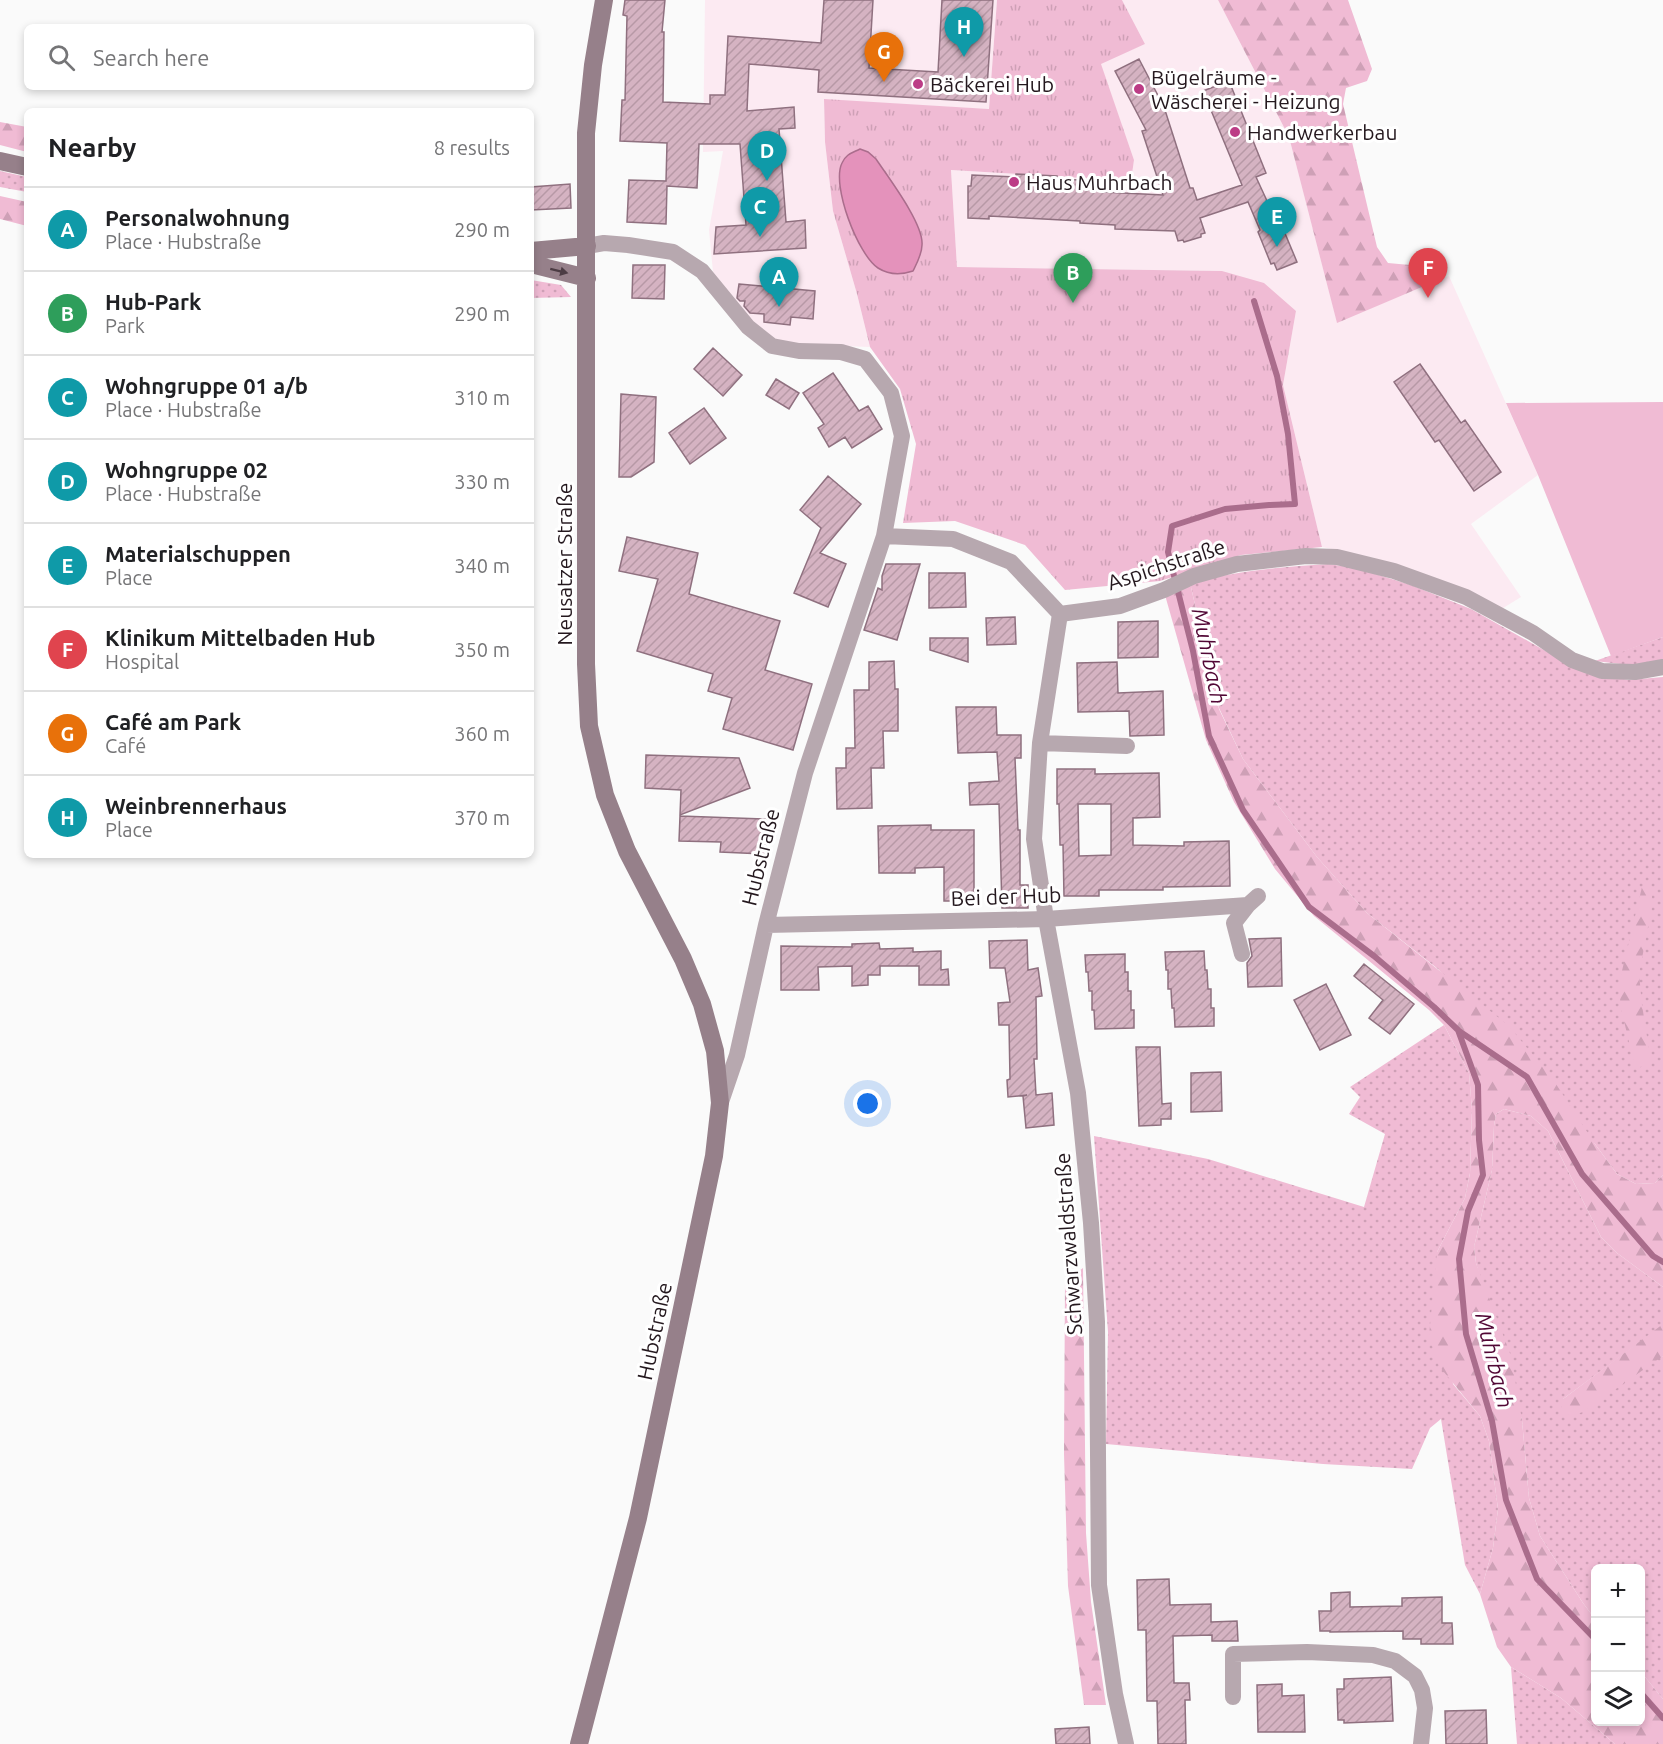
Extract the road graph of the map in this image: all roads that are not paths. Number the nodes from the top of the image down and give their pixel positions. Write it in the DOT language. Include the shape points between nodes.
graph roads {
  1 [pos="604,0"];
  2 [pos="0,161"];
  3 [pos="24,166"];
  4 [pos="587,246"];
  5 [pos="534,251"];
  6 [pos="534,265"];
  7 [pos="587,278"];
  8 [pos="884,536"];
  9 [pos="1060,614"];
  10 [pos="1663,667"];
  11 [pos="1040,743"];
  12 [pos="1127,746"];
  13 [pos="1046,919"];
  14 [pos="766,925"];
  15 [pos="1242,954"];
  16 [pos="720,1103"];
  17 [pos="1233,1697"];
  18 [pos="579,1744"];
  19 [pos="1126,1744"];
  20 [pos="1422,1744"];
  1 -- 4 [label="main road, Neusatzer Straße" via="586,133"];
  2 -- 3 [label="main road"];
  4 -- 5 [label="main road, Hubstraße"];
  4 -- 7 [label="main road, Neusatzer Straße"];
  4 -- 8 [label="street, Hubstraße" via="604,243 673,252 702,271 748,327 772,346 841,352 865,359 891,393 902,436"];
  6 -- 7 [label="main road, one-way"];
  7 -- 16 [label="main road, Neusatzer Straße" via="589,726 605,795 627,851 702,1004 715,1051"];
  8 -- 9 [label="street" via="953,539 1011,562"];
  8 -- 14 [label="street, Hubstraße" via="804,773"];
  9 -- 10 [label="street, Aspichstraße" via="1120,606 1194,576 1237,564 1306,556 1338,557 1394,571 1466,597 1533,633 1572,660 1602,671 1635,672"];
  9 -- 11 [label="street, Schwarzwaldstraße"];
  11 -- 12 [label="street"];
  11 -- 13 [label="street, Schwarzwaldstraße" via="1034,839"];
  13 -- 14 [label="street, Bei der Hub"];
  13 -- 15 [label="street, Bei der Hub" via="1253,901 1234,923"];
  13 -- 19 [label="street, Schwarzwaldstraße" via="1078,1093 1091,1222 1097,1322 1099,1585"];
  14 -- 16 [label="street, Hubstraße" via="736,1055"];
  16 -- 18 [label="main road, Hubstraße" via="714,1156 638,1518"];
  17 -- 20 [label="street" via="1233,1654 1373,1655 1395,1661 1415,1676 1425,1708"];
}
